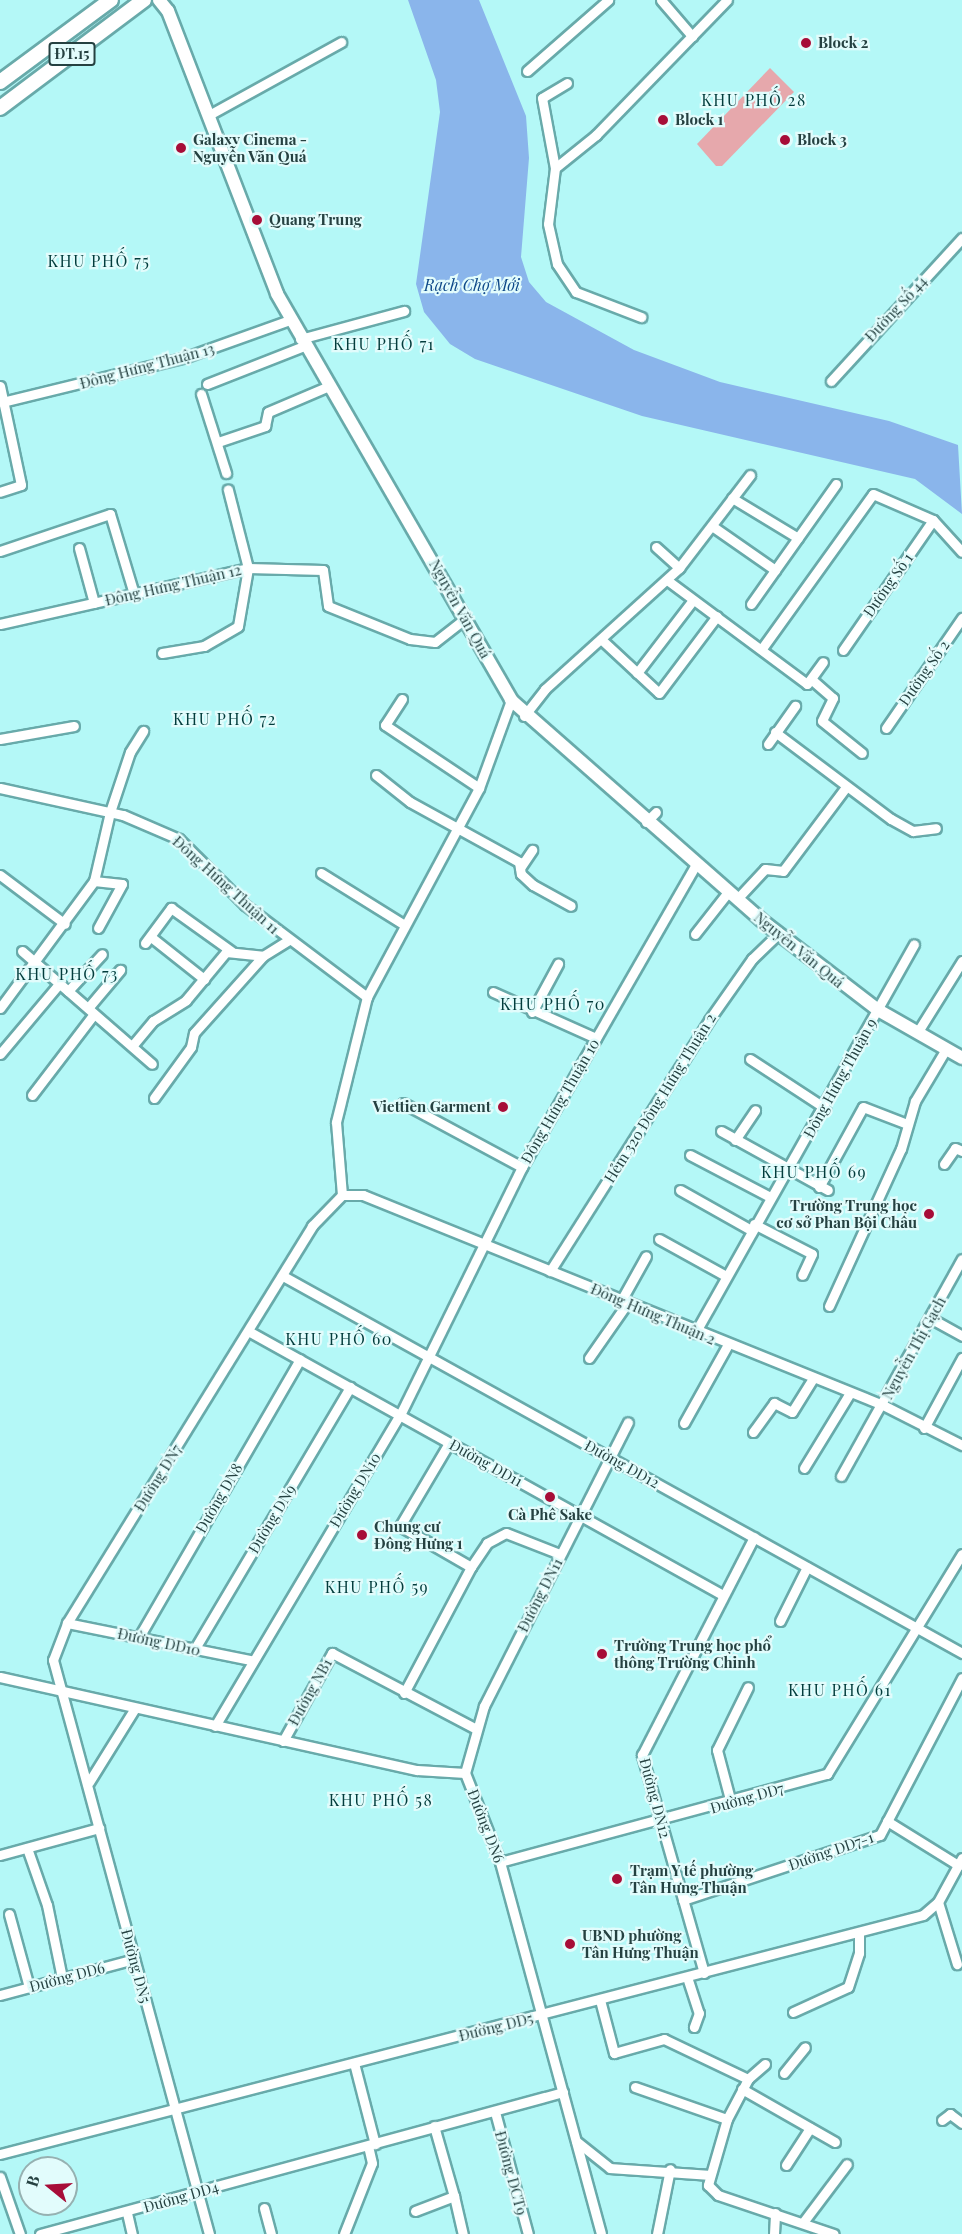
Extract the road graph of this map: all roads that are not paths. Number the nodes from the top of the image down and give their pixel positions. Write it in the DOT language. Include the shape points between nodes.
graph roads {
  1 [pos="111,0"];
  2 [pos="144,0"];
  3 [pos="159,0"];
  4 [pos="608,0"];
  5 [pos="660,0"];
  6 [pos="727,0"];
  7 [pos="692,36"];
  8 [pos="341,42"];
  9 [pos="527,71"];
  10 [pos="0,82"];
  11 [pos="567,83"];
  12 [pos="0,108"];
  13 [pos="209,115"];
  14 [pos="555,168"];
  15 [pos="962,238"];
  16 [pos="404,311"];
  17 [pos="641,317"];
  18 [pos="290,320"];
  19 [pos="302,343"];
  20 [pos="831,381"];
  21 [pos="207,384"];
  22 [pos="0,386"];
  23 [pos="329,386"];
  24 [pos="201,394"];
  25 [pos="2,402"];
  26 [pos="218,442"];
  27 [pos="226,473"];
  28 [pos="750,475"];
  29 [pos="833,488"];
  30 [pos="228,490"];
  31 [pos="0,492"];
  32 [pos="732,498"];
  33 [pos="933,520"];
  34 [pos="712,526"];
  35 [pos="798,538"];
  36 [pos="656,547"];
  37 [pos="79,548"];
  38 [pos="0,551"];
  39 [pos="962,552"];
  40 [pos="248,568"];
  41 [pos="679,568"];
  42 [pos="775,570"];
  43 [pos="668,580"];
  44 [pos="134,594"];
  45 [pos="693,600"];
  46 [pos="94,603"];
  47 [pos="751,604"];
  48 [pos="717,616"];
  49 [pos="464,618"];
  50 [pos="962,618"];
  51 [pos="0,624"];
  52 [pos="603,641"];
  53 [pos="763,647"];
  54 [pos="843,650"];
  55 [pos="162,653"];
  56 [pos="824,662"];
  57 [pos="637,673"];
  58 [pos="811,679"];
  59 [pos="402,699"];
  60 [pos="512,700"];
  61 [pos="795,706"];
  62 [pos="524,716"];
  63 [pos="74,726"];
  64 [pos="886,728"];
  65 [pos="143,730"];
  66 [pos="776,732"];
  67 [pos="0,739"];
  68 [pos="768,744"];
  69 [pos="862,753"];
  70 [pos="376,775"];
  71 [pos="846,787"];
  72 [pos="0,788"];
  73 [pos="478,788"];
  74 [pos="110,812"];
  75 [pos="656,812"];
  76 [pos="646,822"];
  77 [pos="458,828"];
  78 [pos="936,828"];
  79 [pos="532,849"];
  80 [pos="696,864"];
  81 [pos="520,868"];
  82 [pos="321,873"];
  83 [pos="0,875"];
  84 [pos="94,881"];
  85 [pos="732,896"];
  86 [pos="571,906"];
  87 [pos="65,924"];
  88 [pos="403,924"];
  89 [pos="98,928"];
  90 [pos="695,934"];
  91 [pos="778,934"];
  92 [pos="289,940"];
  93 [pos="914,945"];
  94 [pos="21,951"];
  95 [pos="231,951"];
  96 [pos="102,954"];
  97 [pos="262,956"];
  98 [pos="962,961"];
  99 [pos="35,963"];
  100 [pos="558,964"];
  101 [pos="120,970"];
  102 [pos="204,979"];
  103 [pos="59,984"];
  104 [pos="68,991"];
  105 [pos="493,992"];
  106 [pos="367,997"];
  107 [pos="0,1008"];
  108 [pos="878,1010"];
  109 [pos="91,1011"];
  110 [pos="532,1012"];
  111 [pos="918,1033"];
  112 [pos="596,1038"];
  113 [pos="132,1046"];
  114 [pos="946,1049"];
  115 [pos="0,1054"];
  116 [pos="962,1058"];
  117 [pos="750,1059"];
  118 [pos="152,1064"];
  119 [pos="32,1095"];
  120 [pos="154,1098"];
  121 [pos="404,1103"];
  122 [pos="825,1108"];
  123 [pos="754,1110"];
  124 [pos="907,1124"];
  125 [pos="721,1131"];
  126 [pos="735,1140"];
  127 [pos="962,1151"];
  128 [pos="690,1155"];
  129 [pos="944,1164"];
  130 [pos="522,1167"];
  131 [pos="787,1170"];
  132 [pos="680,1190"];
  133 [pos="342,1195"];
  134 [pos="770,1197"];
  135 [pos="753,1227"];
  136 [pos="659,1239"];
  137 [pos="481,1246"];
  138 [pos="646,1256"];
  139 [pos="962,1259"];
  140 [pos="549,1271"];
  141 [pos="802,1275"];
  142 [pos="283,1276"];
  143 [pos="726,1276"];
  144 [pos="625,1301"];
  145 [pos="829,1306"];
  146 [pos="930,1318"];
  147 [pos="250,1332"];
  148 [pos="695,1334"];
  149 [pos="962,1336"];
  150 [pos="727,1346"];
  151 [pos="430,1357"];
  152 [pos="589,1358"];
  153 [pos="962,1358"];
  154 [pos="300,1359"];
  155 [pos="813,1379"];
  156 [pos="350,1387"];
  157 [pos="850,1393"];
  158 [pos="883,1405"];
  159 [pos="400,1415"];
  160 [pos="628,1422"];
  161 [pos="684,1423"];
  162 [pos="924,1428"];
  163 [pos="753,1432"];
  164 [pos="449,1443"];
  165 [pos="962,1444"];
  166 [pos="610,1457"];
  167 [pos="804,1468"];
  168 [pos="841,1476"];
  169 [pos="580,1515"];
  170 [pos="754,1538"];
  171 [pos="560,1554"];
  172 [pos="962,1554"];
  173 [pos="471,1567"];
  174 [pos="807,1567"];
  175 [pos="723,1595"];
  176 [pos="780,1621"];
  177 [pos="67,1623"];
  178 [pos="914,1626"];
  179 [pos="139,1637"];
  180 [pos="194,1650"];
  181 [pos="962,1653"];
  182 [pos="251,1660"];
  183 [pos="0,1677"];
  184 [pos="962,1678"];
  185 [pos="748,1687"];
  186 [pos="58,1692"];
  187 [pos="404,1693"];
  188 [pos="135,1708"];
  189 [pos="215,1726"];
  190 [pos="474,1728"];
  191 [pos="283,1741"];
  192 [pos="465,1773"];
  193 [pos="89,1782"];
  194 [pos="731,1803"];
  195 [pos="660,1821"];
  196 [pos="887,1821"];
  197 [pos="99,1828"];
  198 [pos="27,1848"];
  199 [pos="0,1855"];
  200 [pos="500,1862"];
  201 [pos="959,1868"];
  202 [pos="683,1900"];
  203 [pos="938,1902"];
  204 [pos="9,1914"];
  205 [pos="859,1932"];
  206 [pos="134,1959"];
  207 [pos="957,1964"];
  208 [pos="704,1972"];
  209 [pos="687,1977"];
  210 [pos="62,1978"];
  211 [pos="29,1987"];
  212 [pos="0,1995"];
  213 [pos="600,2000"];
  214 [pos="793,2012"];
  215 [pos="542,2015"];
  216 [pos="694,2027"];
  217 [pos="805,2047"];
  218 [pos="354,2063"];
  219 [pos="765,2064"];
  220 [pos="784,2073"];
  221 [pos="748,2079"];
  222 [pos="635,2087"];
  223 [pos="742,2089"];
  224 [pos="563,2092"];
  225 [pos="175,2109"];
  226 [pos="495,2112"];
  227 [pos="727,2119"];
  228 [pos="942,2120"];
  229 [pos="962,2123"];
  230 [pos="434,2126"];
  231 [pos="810,2128"];
  232 [pos="576,2141"];
  233 [pos="835,2142"];
  234 [pos="372,2145"];
  235 [pos="0,2154"];
  236 [pos="847,2164"];
  237 [pos="786,2165"];
  238 [pos="670,2169"];
  239 [pos="710,2175"];
  240 [pos="0,2177"];
  241 [pos="197,2192"];
  242 [pos="454,2196"];
  243 [pos="264,2208"];
  244 [pos="415,2211"];
  245 [pos="776,2212"];
  246 [pos="127,2213"];
  247 [pos="804,2221"];
  248 [pos="90,2222"];
  249 [pos="462,2232"];
  250 [pos="20,2234"];
  251 [pos="40,2234"];
  252 [pos="93,2234"];
  253 [pos="132,2234"];
  254 [pos="209,2234"];
  255 [pos="271,2234"];
  256 [pos="344,2234"];
  257 [pos="528,2234"];
  258 [pos="601,2234"];
  259 [pos="657,2234"];
  260 [pos="774,2234"];
  261 [pos="834,2234"];
  1 -- 10 [label="main road, ĐT.15"];
  2 -- 12 [label="main road, ĐT.15"];
  3 -- 13 [label="main road, Nguyễn Văn Quá"];
  4 -- 9 [label="street"];
  5 -- 7 [label="street"];
  6 -- 7 [label="street"];
  7 -- 14 [label="street" via="596,135"];
  8 -- 13 [label="street"];
  11 -- 14 [label="street" via="542,98"];
  13 -- 18 [label="main road, Nguyễn Văn Quá"];
  14 -- 17 [label="street" via="548,224 569,287"];
  15 -- 20 [label="street, Đường Số 44"];
  16 -- 19 [label="street"];
  18 -- 19 [label="main road, Nguyễn Văn Quá"];
  18 -- 25 [label="street, Đông Hưng Thuận 13" via="186,357"];
  19 -- 21 [label="street"];
  19 -- 23 [label="main road, Nguyễn Văn Quá"];
  22 -- 25 [label="street"];
  23 -- 26 [label="street" via="268,412 263,428"];
  23 -- 49 [label="main road, Nguyễn Văn Quá"];
  24 -- 26 [label="street"];
  25 -- 31 [label="street" via="21,485"];
  26 -- 27 [label="street"];
  28 -- 32 [label="street"];
  29 -- 35 [label="street"];
  30 -- 40 [label="street"];
  32 -- 34 [label="street"];
  32 -- 35 [label="street"];
  33 -- 39 [label="street"];
  33 -- 53 [label="street" via="873,494"];
  33 -- 54 [label="street, Đường Số 1"];
  34 -- 41 [label="street"];
  34 -- 42 [label="street"];
  35 -- 42 [label="street"];
  36 -- 41 [label="street"];
  37 -- 46 [label="street"];
  38 -- 44 [label="street" via="110,514"];
  40 -- 44 [label="street, Đông Hưng Thuận 12"];
  40 -- 49 [label="street, Đông Hưng Thuận 12" via="323,570 328,606 410,639 435,642"];
  40 -- 55 [label="street" via="238,626 204,646"];
  41 -- 43 [label="street"];
  42 -- 47 [label="street"];
  43 -- 45 [label="street"];
  43 -- 52 [label="street"];
  44 -- 46 [label="street, Đông Hưng Thuận 12"];
  45 -- 48 [label="street"];
  45 -- 57 [label="street"];
  46 -- 51 [label="street, Đông Hưng Thuận 12"];
  48 -- 53 [label="street"];
  48 -- 57 [label="street" via="659,693"];
  49 -- 60 [label="main road, Nguyễn Văn Quá"];
  50 -- 64 [label="street, Đường Số 2"];
  52 -- 57 [label="street"];
  52 -- 62 [label="street" via="545,688"];
  53 -- 58 [label="street" via="807,684"];
  56 -- 58 [label="street"];
  58 -- 69 [label="street" via="833,698 822,721"];
  59 -- 73 [label="street" via="385,725"];
  60 -- 62 [label="main road, Nguyễn Văn Quá"];
  60 -- 73 [label="street"];
  61 -- 66 [label="street"];
  62 -- 76 [label="main road, Nguyễn Văn Quá"];
  63 -- 67 [label="street"];
  65 -- 74 [label="street" via="130,752"];
  66 -- 68 [label="street"];
  66 -- 71 [label="street"];
  70 -- 77 [label="street"];
  71 -- 78 [label="street" via="913,831"];
  71 -- 85 [label="street" via="783,871 765,869"];
  72 -- 74 [label="street, Đông Hưng Thuận 11"];
  73 -- 77 [label="street"];
  74 -- 84 [label="street"];
  74 -- 92 [label="street, Đông Hưng Thuận 11" via="179,839"];
  75 -- 76 [label="street"];
  76 -- 80 [label="main road, Nguyễn Văn Quá"];
  77 -- 81 [label="street"];
  77 -- 88 [label="street"];
  79 -- 81 [label="street"];
  80 -- 85 [label="main road, Nguyễn Văn Quá"];
  80 -- 112 [label="street, Đông Hưng Thuận 10"];
  81 -- 86 [label="street" via="533,885"];
  82 -- 88 [label="street"];
  83 -- 87 [label="street"];
  84 -- 87 [label="street"];
  84 -- 89 [label="street" via="122,884"];
  85 -- 90 [label="street"];
  85 -- 91 [label="main road, Nguyễn Văn Quá"];
  87 -- 99 [label="street"];
  88 -- 106 [label="street"];
  91 -- 108 [label="main road, Nguyễn Văn Quá"];
  91 -- 140 [label="street, Hẻm 320 Đông Hưng Thuận 2" via="752,959 709,1020"];
  92 -- 97 [label="street"];
  92 -- 106 [label="street, Đông Hưng Thuận 11"];
  93 -- 108 [label="street, Đông Hưng Thuận 9"];
  94 -- 99 [label="street"];
  95 -- 97 [label="street"];
  95 -- 102 [label="street"];
  95 -- 102 [label="street" via="171,908 148,940"];
  96 -- 104 [label="street"];
  97 -- 120 [label="street" via="194,1033 191,1047"];
  98 -- 111 [label="street"];
  99 -- 103 [label="street"];
  99 -- 107 [label="street"];
  100 -- 110 [label="street"];
  101 -- 109 [label="street"];
  102 -- 113 [label="street"];
  103 -- 104 [label="street"];
  103 -- 115 [label="street"];
  104 -- 109 [label="street"];
  105 -- 110 [label="street"];
  106 -- 133 [label="street" via="336,1122"];
  108 -- 111 [label="main road, Nguyễn Văn Quá"];
  108 -- 122 [label="street, Đông Hưng Thuận 9"];
  109 -- 113 [label="street"];
  109 -- 119 [label="street"];
  110 -- 112 [label="street"];
  111 -- 114 [label="main road, Nguyễn Văn Quá"];
  112 -- 130 [label="street, Đông Hưng Thuận 10"];
  113 -- 118 [label="street"];
  114 -- 116 [label="main road, Nguyễn Văn Quá"];
  114 -- 124 [label="street"];
  117 -- 122 [label="street"];
  121 -- 130 [label="street"];
  122 -- 131 [label="street, Đông Hưng Thuận 9"];
  123 -- 126 [label="street"];
  124 -- 131 [label="street" via="863,1107 823,1189"];
  124 -- 145 [label="street"];
  125 -- 126 [label="street"];
  126 -- 131 [label="street"];
  127 -- 129 [label="street" via="955,1148"];
  128 -- 134 [label="street"];
  130 -- 137 [label="street, Đông Hưng Thuận 10"];
  131 -- 134 [label="street, Đông Hưng Thuận 9"];
  132 -- 135 [label="street"];
  133 -- 137 [label="street, Đông Hưng Thuận 2" via="363,1195"];
  133 -- 142 [label="street, Đường DN7" via="312,1226"];
  134 -- 135 [label="street, Đông Hưng Thuận 9"];
  135 -- 141 [label="street" via="812,1254"];
  135 -- 143 [label="street, Đông Hưng Thuận 9"];
  136 -- 143 [label="street"];
  137 -- 140 [label="street, Đông Hưng Thuận 2"];
  137 -- 151 [label="street, Đường DN10"];
  138 -- 144 [label="street"];
  139 -- 146 [label="street, Nguyễn Thị Gạch"];
  140 -- 144 [label="street, Đông Hưng Thuận 2"];
  142 -- 147 [label="street, Đường DN7"];
  142 -- 151 [label="street, Đường DD12"];
  143 -- 148 [label="street, Đông Hưng Thuận 9"];
  144 -- 148 [label="street, Đông Hưng Thuận 2"];
  144 -- 152 [label="street"];
  146 -- 149 [label="street"];
  146 -- 158 [label="street, Nguyễn Thị Gạch"];
  147 -- 154 [label="street, Đường DD11"];
  147 -- 177 [label="street, Đường DN7"];
  148 -- 150 [label="street, Đông Hưng Thuận 2"];
  150 -- 155 [label="street, Đông Hưng Thuận 2"];
  150 -- 161 [label="street"];
  151 -- 159 [label="street, Đường DN10"];
  151 -- 166 [label="street, Đường DD12"];
  153 -- 162 [label="street"];
  154 -- 156 [label="street, Đường DD11"];
  154 -- 179 [label="street, Đường DN8"];
  155 -- 157 [label="street, Đông Hưng Thuận 2"];
  155 -- 163 [label="street" via="792,1412 774,1403"];
  156 -- 159 [label="street, Đường DD11"];
  156 -- 180 [label="street, Đường DN9"];
  157 -- 158 [label="street, Đông Hưng Thuận 2"];
  157 -- 167 [label="street"];
  158 -- 162 [label="street, Đông Hưng Thuận 2"];
  158 -- 168 [label="street, Nguyễn Thị Gạch"];
  159 -- 164 [label="street, Đường DD11"];
  159 -- 182 [label="street, Đường DN10"];
  160 -- 166 [label="street, Đường DN11"];
  162 -- 165 [label="street, Đông Hưng Thuận 2"];
  164 -- 169 [label="street, Đường DD11"];
  164 -- 173 [label="street" via="400,1526"];
  166 -- 169 [label="street, Đường DN11"];
  166 -- 170 [label="street, Đường DD12"];
  169 -- 171 [label="street, Đường DN11"];
  169 -- 175 [label="street, Đường DD11"];
  170 -- 174 [label="street, Đường DD12"];
  170 -- 175 [label="street, Đường DN12"];
  171 -- 173 [label="street" via="506,1533 487,1543"];
  171 -- 190 [label="street, Đường DN11"];
  172 -- 178 [label="street, Đường DD7"];
  173 -- 187 [label="street"];
  174 -- 176 [label="street"];
  174 -- 178 [label="street, Đường DD12"];
  175 -- 195 [label="street, Đường DN12" via="644,1745"];
  177 -- 179 [label="street, Đường DD10"];
  177 -- 186 [label="street, Đường DN7" via="53,1660"];
  178 -- 181 [label="street, Đường DD12"];
  178 -- 194 [label="street, Đường DD7" via="827,1774"];
  179 -- 180 [label="street, Đường DD10"];
  180 -- 182 [label="street, Đường DD10"];
  182 -- 189 [label="street, Đường DN10"];
  183 -- 186 [label="street, Đường DN6"];
  184 -- 196 [label="street, Đường DD7-1"];
  185 -- 194 [label="street" via="717,1750"];
  186 -- 188 [label="street, Đường DN6"];
  186 -- 193 [label="street, Đường DN7"];
  187 -- 190 [label="street"];
  187 -- 191 [label="street, Đường NB1" via="332,1653"];
  188 -- 189 [label="street, Đường DN6"];
  188 -- 193 [label="street"];
  189 -- 191 [label="street, Đường DN6"];
  190 -- 192 [label="street, Đường DN11"];
  191 -- 192 [label="street, Đường DN6" via="417,1770"];
  192 -- 200 [label="street, Đường DN6"];
  193 -- 197 [label="street, Đường DN5"];
  194 -- 195 [label="street, Đường DD7"];
  195 -- 200 [label="street, Đường DD7"];
  195 -- 202 [label="street, Đường DN12"];
  196 -- 201 [label="street"];
  196 -- 202 [label="street, Đường DD7-1" via="880,1835"];
  197 -- 198 [label="street"];
  197 -- 206 [label="street, Đường DN5"];
  198 -- 199 [label="street"];
  198 -- 210 [label="street" via="47,1905"];
  200 -- 215 [label="street, Đường DN6"];
  201 -- 203 [label="street, Đường DD5"];
  202 -- 208 [label="street, Đường DN12"];
  203 -- 205 [label="street, Đường DD5" via="923,1915"];
  203 -- 207 [label="street"];
  204 -- 211 [label="street"];
  205 -- 208 [label="street, Đường DD5"];
  205 -- 214 [label="street" via="859,1953 848,1987"];
  206 -- 210 [label="street, Đường DD6"];
  206 -- 225 [label="street, Đường DN5"];
  208 -- 209 [label="street, Đường DD5"];
  209 -- 213 [label="street, Đường DD5"];
  209 -- 216 [label="street" via="699,2013"];
  210 -- 211 [label="street, Đường DD6"];
  211 -- 212 [label="street, Đường DD6"];
  213 -- 215 [label="street, Đường DD5"];
  213 -- 221 [label="street" via="614,2053 664,2038"];
  215 -- 218 [label="street, Đường DD5"];
  215 -- 224 [label="street, Đường DN6"];
  217 -- 220 [label="street"];
  218 -- 225 [label="street, Đường DD5"];
  218 -- 234 [label="street"];
  219 -- 221 [label="street"];
  221 -- 223 [label="street"];
  222 -- 227 [label="street"];
  223 -- 227 [label="street"];
  223 -- 231 [label="street"];
  224 -- 226 [label="street"];
  224 -- 232 [label="street, Đường DN6"];
  225 -- 235 [label="street, Đường DD5"];
  225 -- 241 [label="street, Đường DN5"];
  226 -- 230 [label="street"];
  226 -- 257 [label="street, Đường DCT9"];
  227 -- 239 [label="street"];
  228 -- 229 [label="street" via="950,2114"];
  230 -- 234 [label="street"];
  230 -- 242 [label="street"];
  231 -- 233 [label="street"];
  231 -- 237 [label="street"];
  232 -- 238 [label="street" via="610,2168"];
  232 -- 258 [label="street, Đường DN6"];
  234 -- 241 [label="street, Đường DD4"];
  234 -- 256 [label="street" via="372,2163"];
  236 -- 247 [label="street"];
  238 -- 239 [label="street"];
  238 -- 259 [label="street"];
  239 -- 245 [label="street" via="708,2185 718,2195"];
  240 -- 250 [label="street"];
  241 -- 246 [label="street, Đường DD4"];
  241 -- 254 [label="street, Đường DN5"];
  242 -- 244 [label="street"];
  242 -- 249 [label="street"];
  243 -- 255 [label="street"];
  245 -- 247 [label="street"];
  245 -- 260 [label="street"];
  246 -- 248 [label="street, Đường DD4"];
  246 -- 253 [label="street"];
  247 -- 261 [label="street"];
  248 -- 251 [label="street, Đường DD4"];
  248 -- 252 [label="street"];
}
